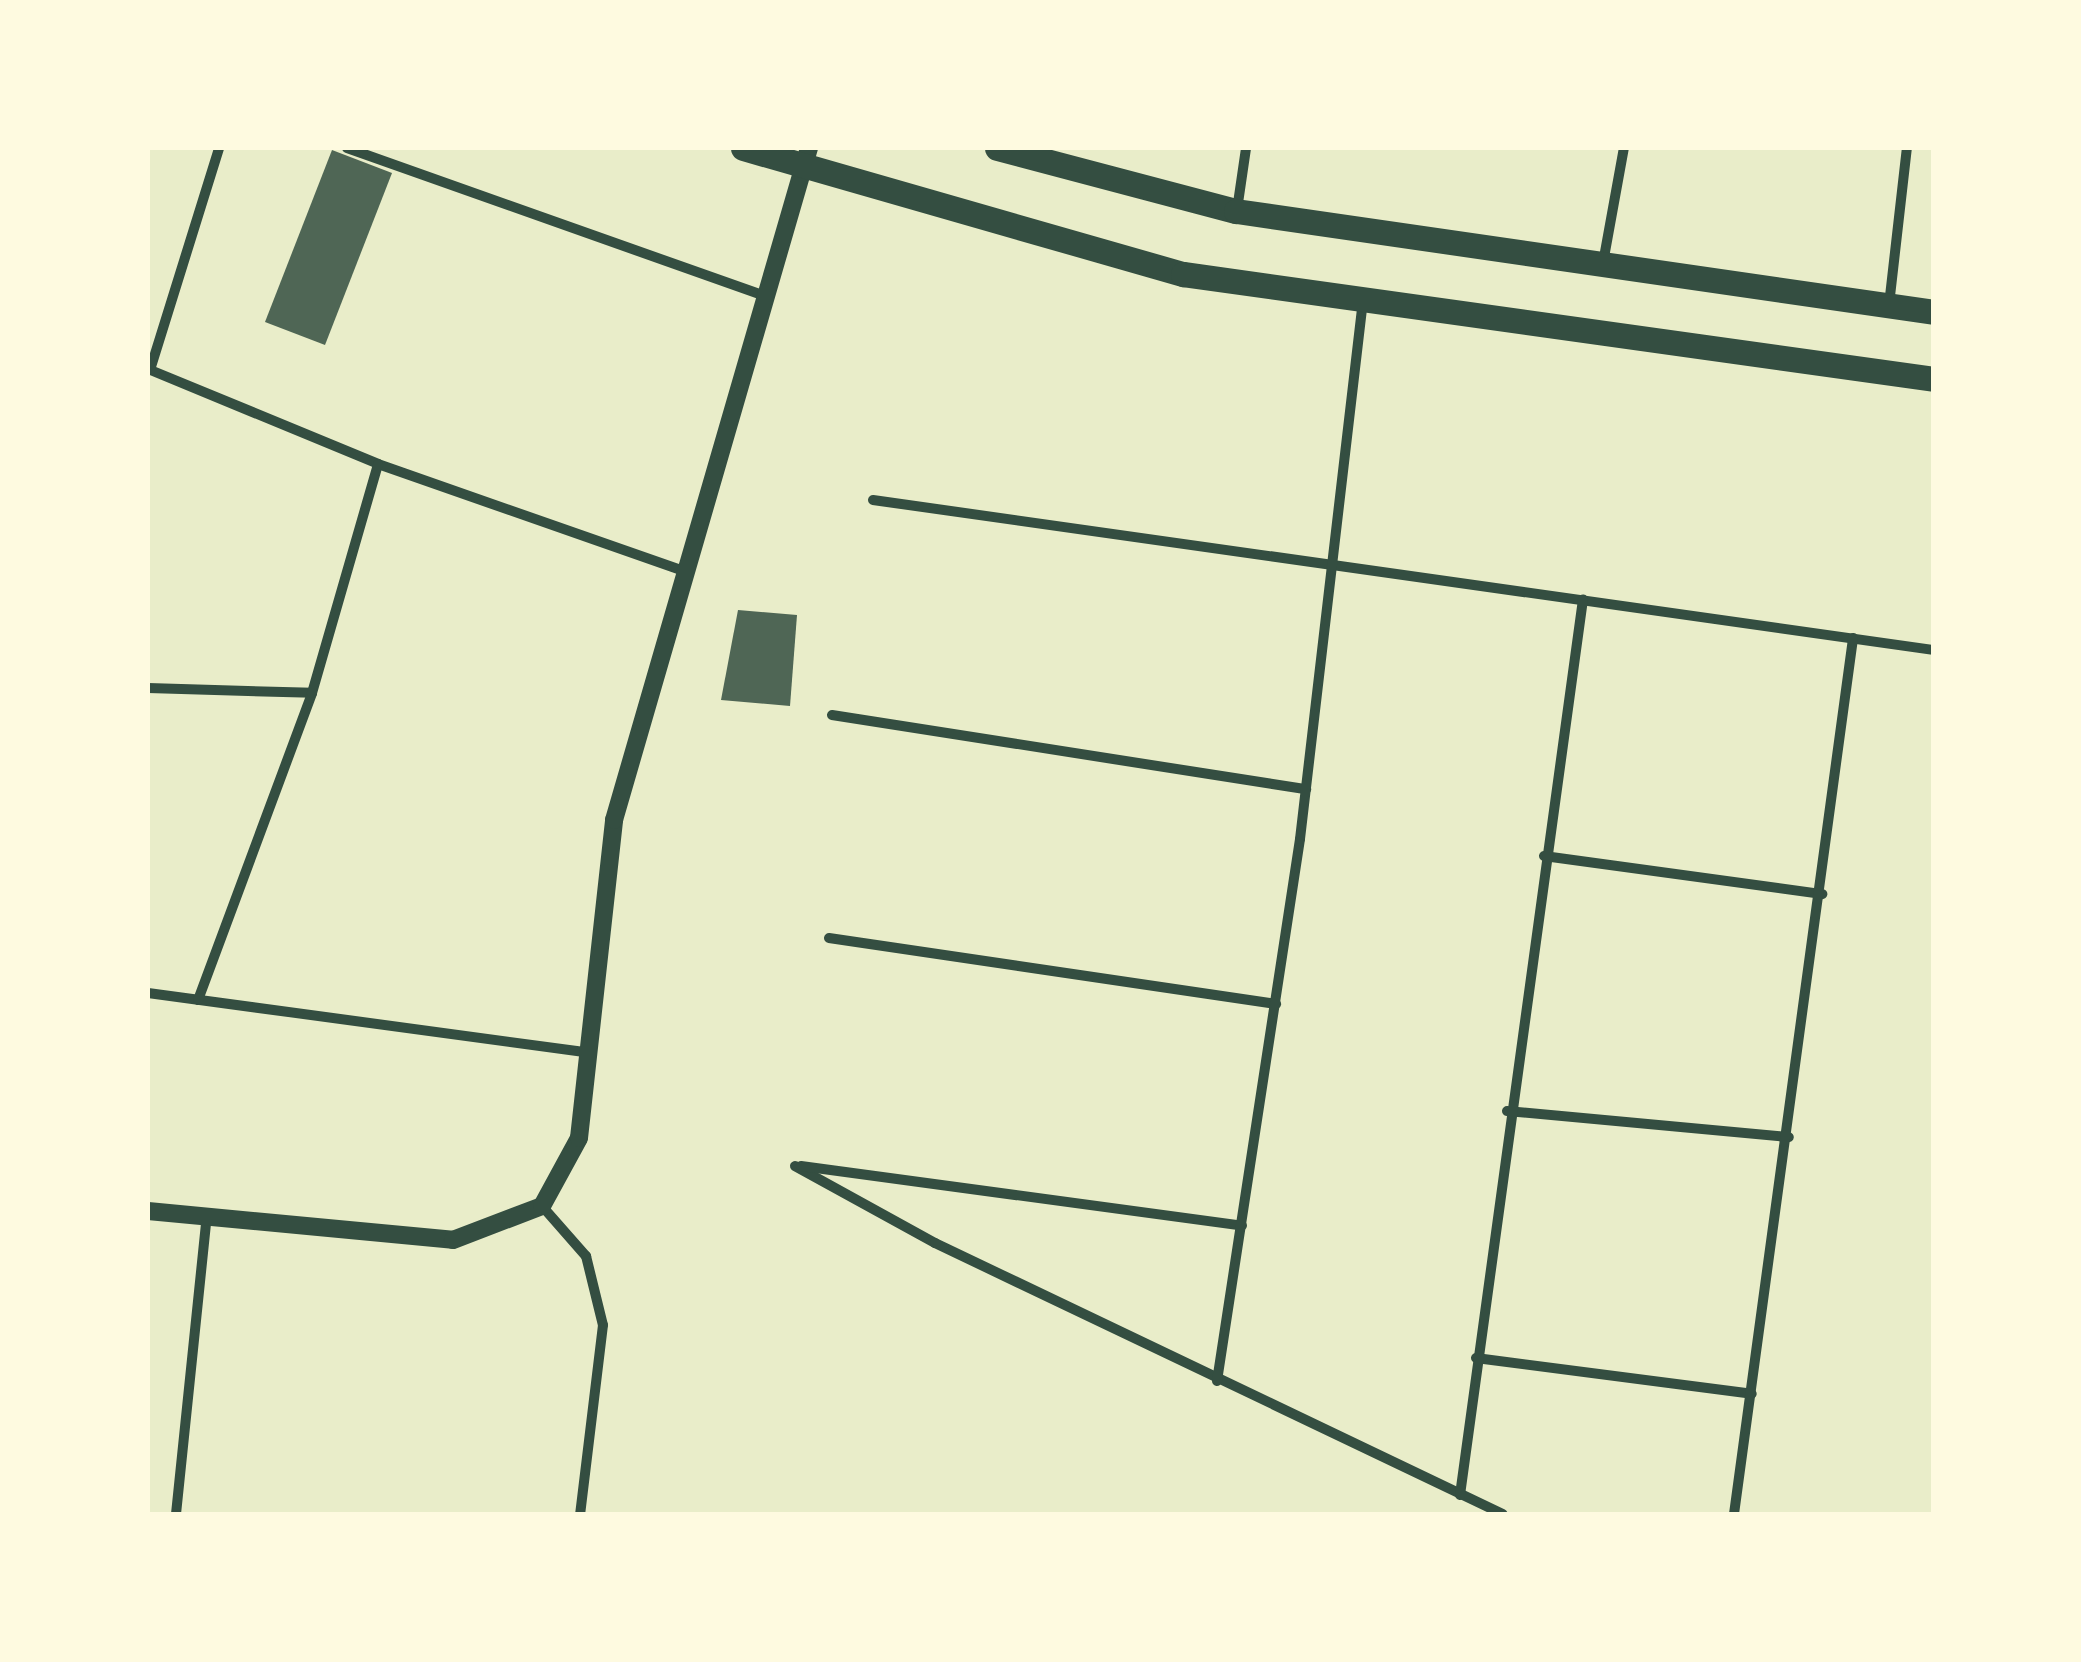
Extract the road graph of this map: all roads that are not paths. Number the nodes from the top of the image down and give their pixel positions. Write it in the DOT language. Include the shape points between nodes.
graph roads {
  1 [pos="219,148"];
  2 [pos="347,148"];
  3 [pos="743,148"];
  4 [pos="1246,148"];
  5 [pos="1624,148"];
  6 [pos="1908,148"];
  7 [pos="1008,149"];
  8 [pos="806,159"];
  9 [pos="1236,211"];
  10 [pos="1603,263"];
  11 [pos="764,296"];
  12 [pos="1363,298"];
  13 [pos="1890,305"];
  14 [pos="1934,312"];
  15 [pos="149,369"];
  16 [pos="1934,379"];
  17 [pos="378,464"];
  18 [pos="873,500"];
  19 [pos="1335,564"];
  20 [pos="684,571"];
  21 [pos="1583,599"];
  22 [pos="1853,638"];
  23 [pos="1934,650"];
  24 [pos="148,688"];
  25 [pos="312,693"];
  26 [pos="832,715"];
  27 [pos="1306,790"];
  28 [pos="1544,856"];
  29 [pos="1822,894"];
  30 [pos="828,938"];
  31 [pos="148,993"];
  32 [pos="198,1000"];
  33 [pos="1276,1004"];
  34 [pos="586,1052"];
  35 [pos="1507,1111"];
  36 [pos="1790,1137"];
  37 [pos="542,1206"];
  38 [pos="148,1210"];
  39 [pos="207,1216"];
  40 [pos="1242,1226"];
  41 [pos="1476,1358"];
  42 [pos="1218,1381"];
  43 [pos="1752,1394"];
  44 [pos="1460,1494"];
  45 [pos="176,1514"];
  46 [pos="580,1514"];
  47 [pos="1503,1514"];
  48 [pos="1734,1514"];
  1 -- 15 [label="street"];
  2 -- 11 [label="street"];
  3 -- 8 [label="main road"];
  4 -- 9 [label="street"];
  5 -- 10 [label="street"];
  6 -- 13 [label="street"];
  7 -- 9 [label="main road"];
  8 -- 11 [label="street"];
  8 -- 12 [label="main road" via="1183,274"];
  9 -- 10 [label="main road"];
  10 -- 13 [label="main road"];
  11 -- 20 [label="street"];
  12 -- 16 [label="main road"];
  12 -- 19 [label="street"];
  13 -- 14 [label="main road"];
  15 -- 17 [label="street"];
  17 -- 20 [label="street"];
  17 -- 25 [label="street"];
  18 -- 19 [label="street"];
  19 -- 21 [label="street"];
  19 -- 27 [label="street"];
  20 -- 34 [label="street" via="614,820"];
  21 -- 22 [label="street"];
  21 -- 28 [label="street"];
  22 -- 23 [label="street"];
  22 -- 29 [label="street"];
  24 -- 25 [label="street"];
  25 -- 32 [label="street"];
  26 -- 27 [label="street"];
  27 -- 33 [label="street"];
  28 -- 29 [label="street"];
  28 -- 35 [label="street"];
  29 -- 36 [label="street"];
  30 -- 33 [label="street"];
  31 -- 32 [label="street"];
  32 -- 34 [label="street"];
  33 -- 40 [label="street"];
  34 -- 37 [label="street" via="579,1138"];
  35 -- 36 [label="street"];
  35 -- 41 [label="street"];
  36 -- 43 [label="street"];
  37 -- 39 [label="street" via="453,1240"];
  37 -- 46 [label="street" via="586,1256 603,1325"];
  38 -- 39 [label="street"];
  39 -- 45 [label="street"];
  40 -- 42 [label="street"];
  40 -- 42 [label="street" via="794,1166"];
  41 -- 43 [label="street"];
  41 -- 44 [label="street"];
  42 -- 44 [label="street"];
  43 -- 48 [label="street"];
  44 -- 47 [label="street"];
}
